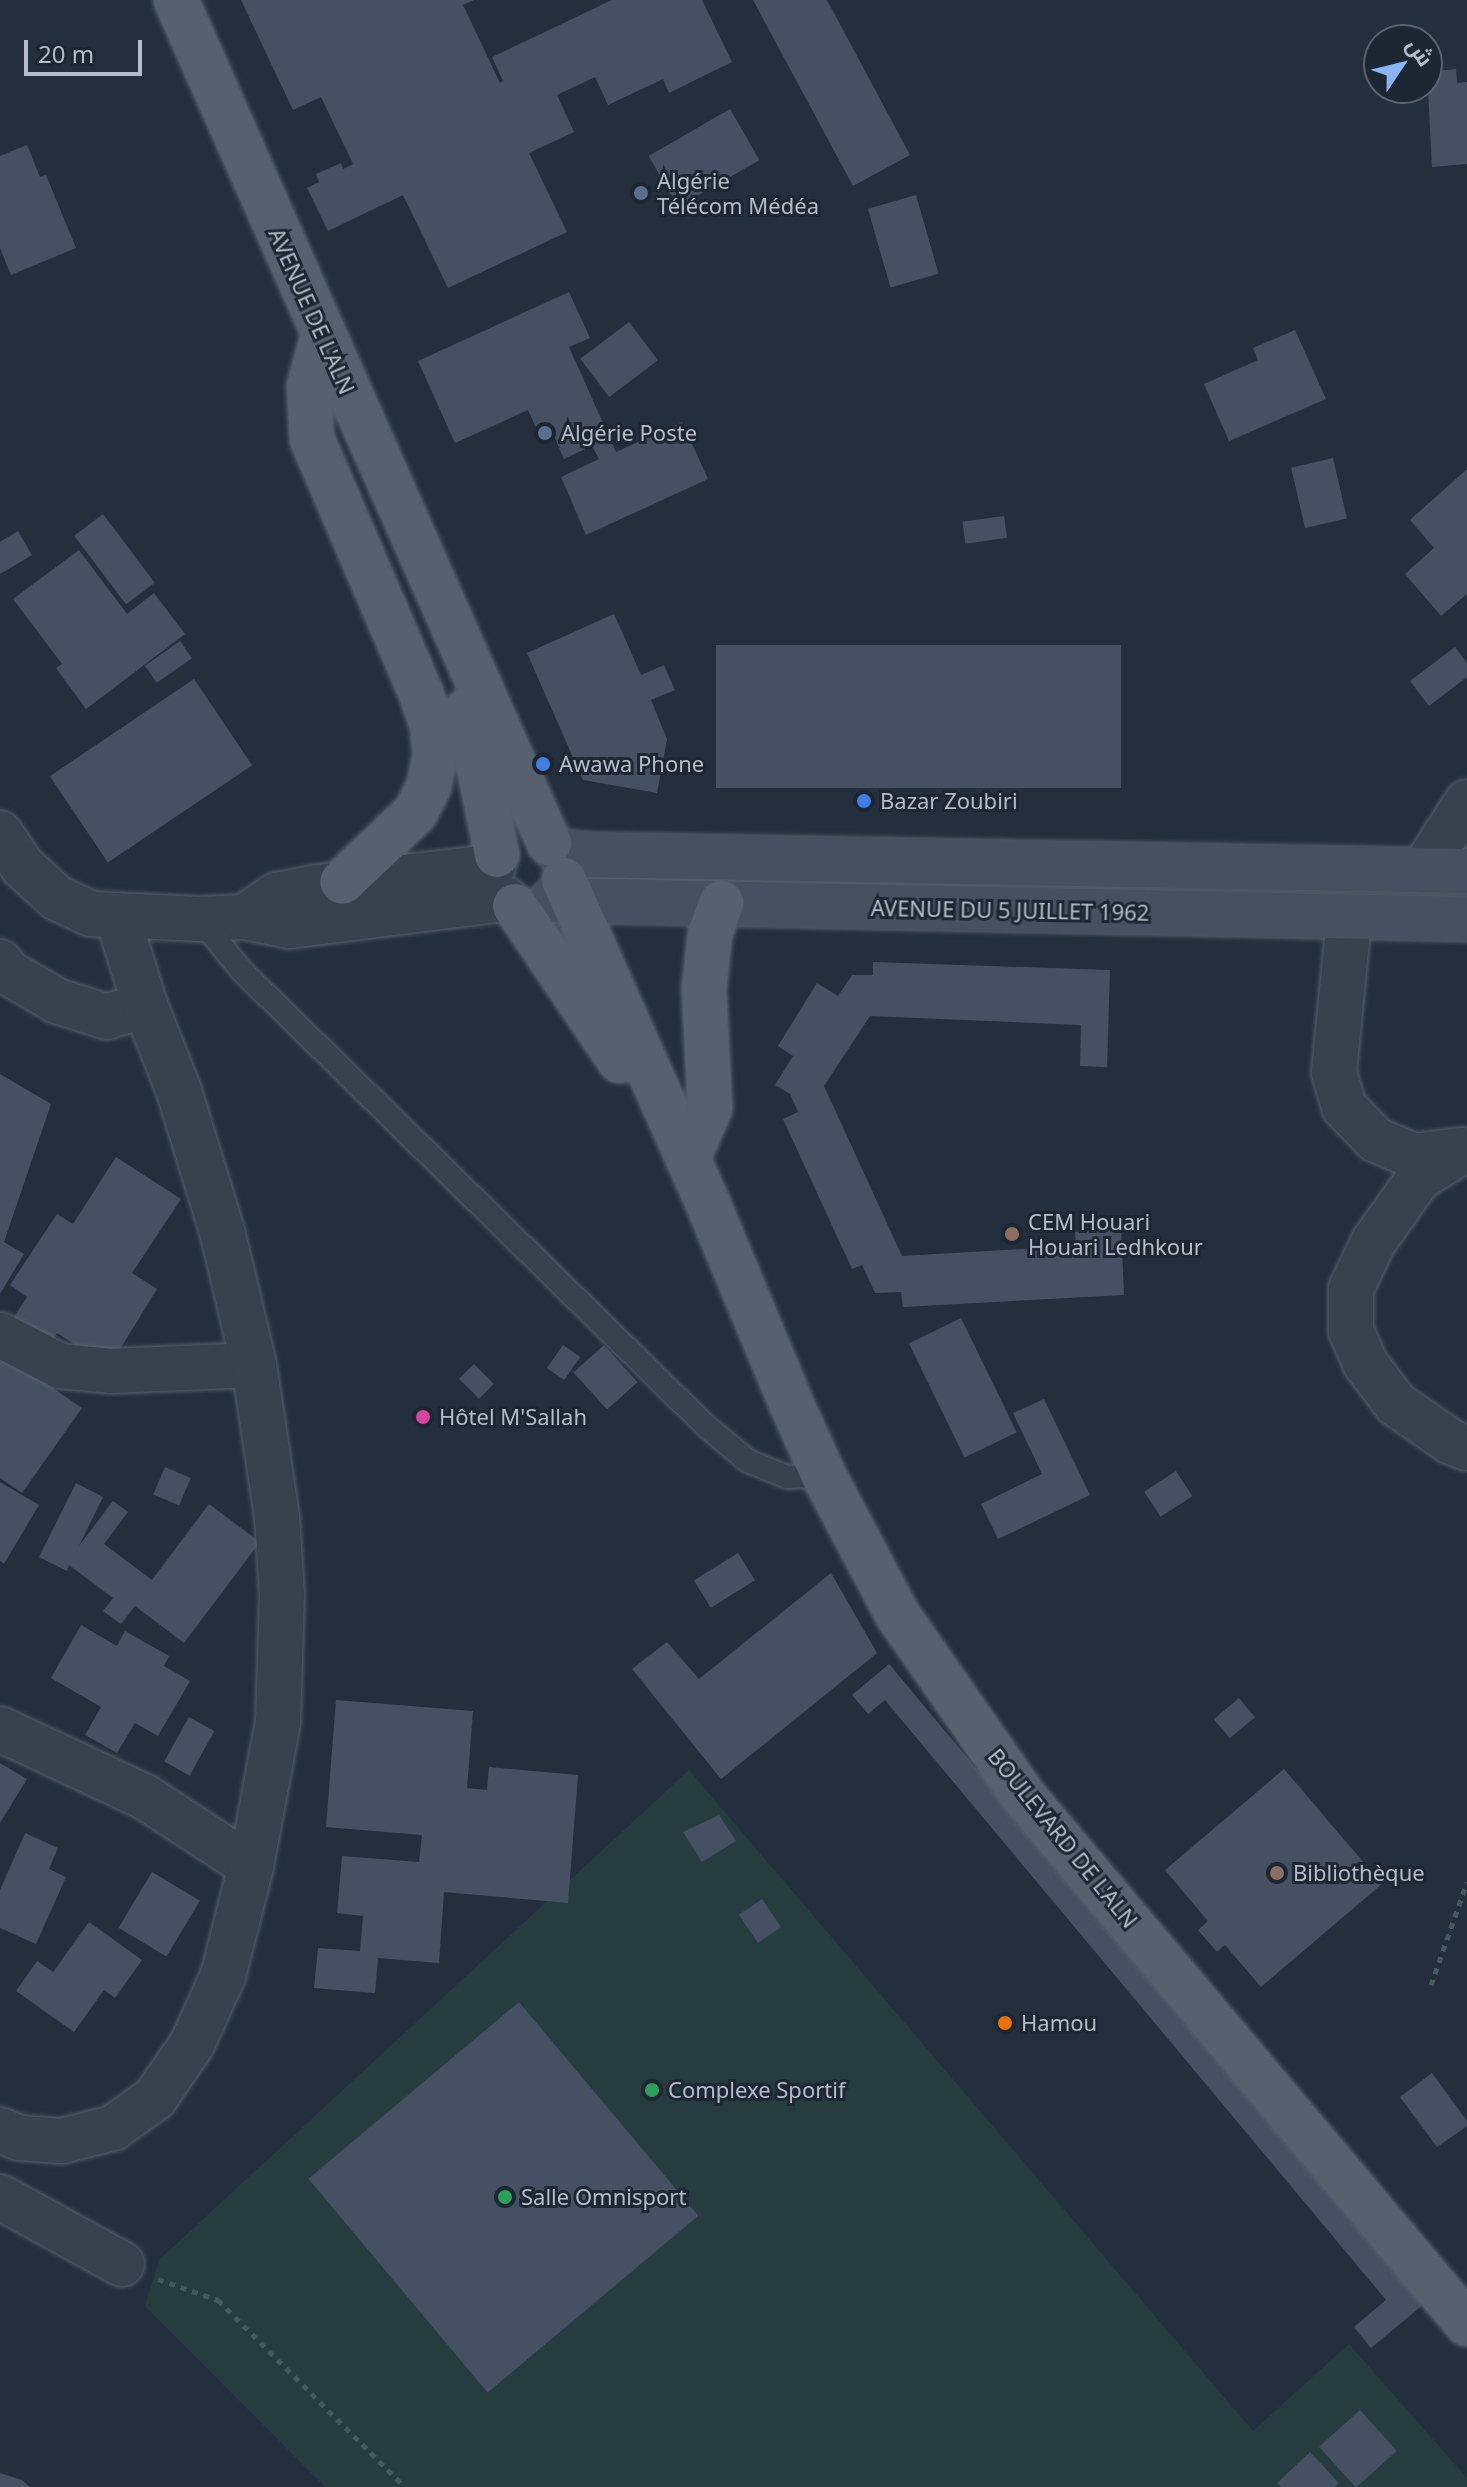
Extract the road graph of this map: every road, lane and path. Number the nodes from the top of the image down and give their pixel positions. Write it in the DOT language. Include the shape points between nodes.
graph roads {
  1 [pos="176,0"];
  2 [pos="323,336"];
  3 [pos="1467,802"];
  4 [pos="0,833"];
  5 [pos="1423,870"];
  6 [pos="1467,871"];
  7 [pos="534,878"];
  8 [pos="342,882"];
  9 [pos="721,903"];
  10 [pos="117,915"];
  11 [pos="244,917"];
  12 [pos="200,919"];
  13 [pos="1349,919"];
  14 [pos="1467,919"];
  15 [pos="0,962"];
  16 [pos="145,1005"];
  17 [pos="1465,1149"];
  18 [pos="688,1159"];
  19 [pos="709,1206"];
  20 [pos="0,1335"];
  21 [pos="254,1365"];
  22 [pos="1467,1448"];
  23 [pos="824,1476"];
  24 [pos="0,1729"];
  25 [pos="251,1866"];
  26 [pos="1467,1882"];
  27 [pos="1431,1985"];
  28 [pos="0,2130"];
  29 [pos="0,2197"];
  30 [pos="138,2270"];
  31 [pos="1467,2324"];
  32 [pos="405,2487"];
  1 -- 2 [label="main road, AVENUE DE L'ALN"];
  2 -- 7 [label="main road, AVENUE DE L'ALN" via="449,622"];
  2 -- 8 [label="main road" via="309,386 312,439 422,696 435,755 429,786 415,813"];
  3 -- 5 [label="street"];
  4 -- 10 [label="street" via="22,866 57,898 91,914"];
  5 -- 6 [label="main road"];
  5 -- 7 [label="main road" via="605,856"];
  7 -- 8 [label="street"];
  7 -- 9 [label="main road, AVENUE DU 5 JUILLET 1962"];
  7 -- 11 [label="street" via="290,926"];
  7 -- 18 [label="main road"];
  7 -- 19 [label="main road" via="606,1038"];
  8 -- 11 [label="street" via="277,895"];
  9 -- 13 [label="main road, AVENUE DU 5 JUILLET 1962"];
  9 -- 18 [label="main road" via="710,934 704,989 710,1108"];
  10 -- 12 [label="street"];
  10 -- 16 [label="street"];
  11 -- 12 [label="street"];
  12 -- 23 [label="lane" via="241,970 706,1426 748,1461 787,1477"];
  13 -- 14 [label="main road, AVENUE DU 5 JUILLET 1962"];
  13 -- 17 [label="street" via="1334,1072 1344,1107 1376,1140 1414,1156"];
  15 -- 16 [label="street" via="57,1001 107,1017"];
  16 -- 21 [label="street" via="214,1203"];
  17 -- 22 [label="street" via="1419,1178 1374,1241 1351,1289 1351,1331 1365,1363 1396,1404"];
  18 -- 19 [label="main road"];
  19 -- 23 [label="main road, BOULEVARD DE L'ALN"];
  20 -- 21 [label="street" via="60,1366 111,1371"];
  21 -- 25 [label="street" via="277,1517 282,1594 278,1722"];
  23 -- 31 [label="main road, BOULEVARD DE L'ALN" via="897,1614 1022,1794"];
  24 -- 25 [label="street" via="145,1797"];
  25 -- 28 [label="street" via="223,1976 192,2044 155,2098 113,2128 62,2141 20,2138"];
  26 -- 27 [label="path"];
  29 -- 30 [label="street"];
  30 -- 32 [label="path" via="218,2300"];
}
